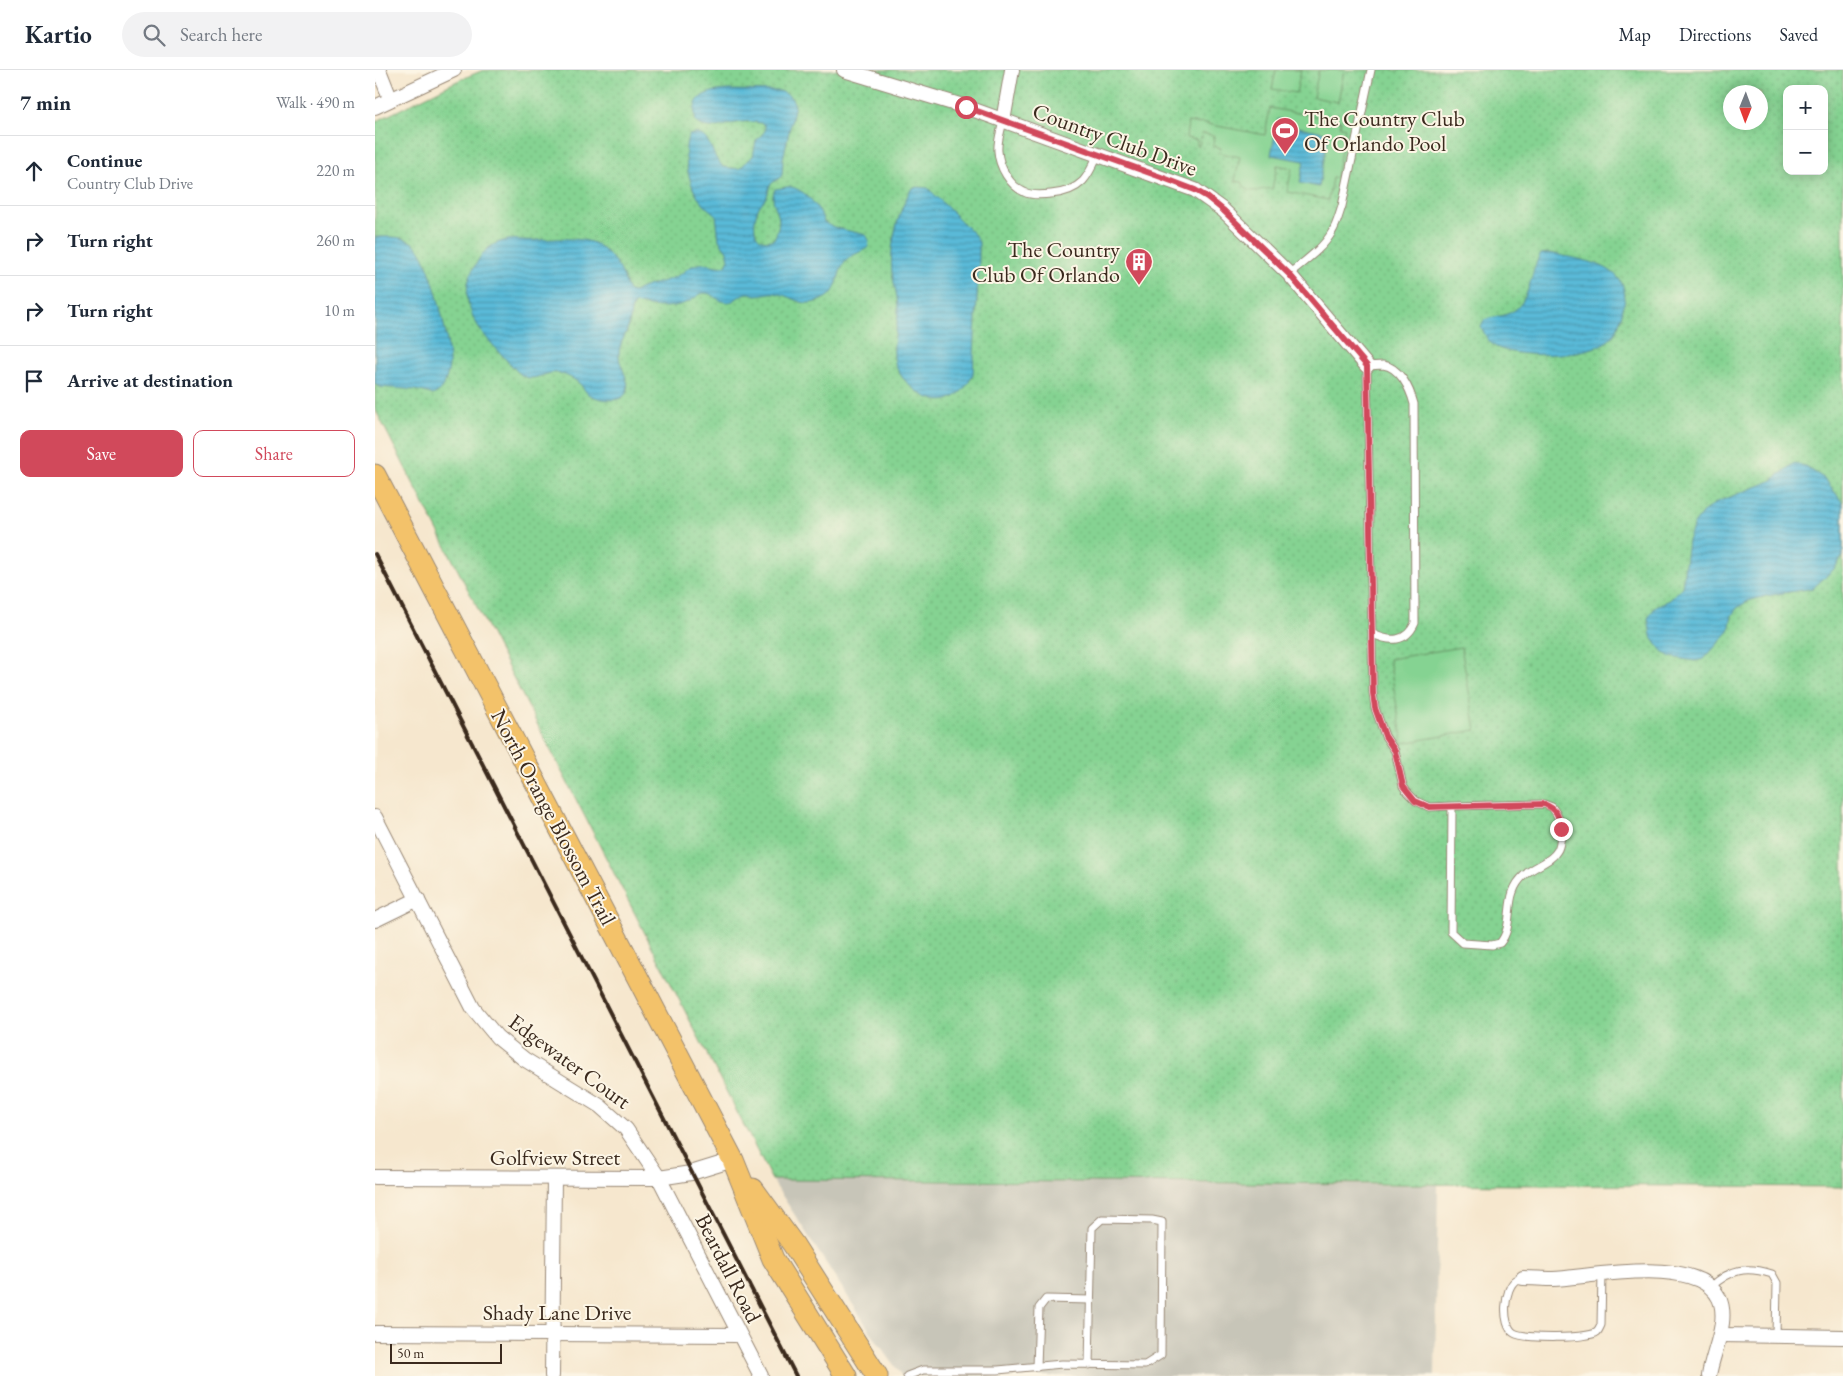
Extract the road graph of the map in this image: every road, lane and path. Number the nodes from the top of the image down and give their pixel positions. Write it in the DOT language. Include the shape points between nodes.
graph roads {
  1 [pos="379,70"];
  2 [pos="454,70"];
  3 [pos="844,70"];
  4 [pos="1013,70"];
  5 [pos="1371,70"];
  6 [pos="390,98"];
  7 [pos="375,106"];
  8 [pos="1003,121"];
  9 [pos="1098,154"];
  10 [pos="1289,274"];
  11 [pos="1367,366"];
  12 [pos="375,475"];
  13 [pos="1373,634"];
  14 [pos="1452,806"];
  15 [pos="375,817"];
  16 [pos="418,899"];
  17 [pos="375,920"];
  18 [pos="733,1160"];
  19 [pos="375,1177"];
  20 [pos="554,1178"];
  21 [pos="659,1178"];
  22 [pos="1602,1274"];
  23 [pos="1523,1278"];
  24 [pos="1711,1288"];
  25 [pos="1091,1300"];
  26 [pos="375,1333"];
  27 [pos="553,1333"];
  28 [pos="739,1335"];
  29 [pos="1721,1335"];
  30 [pos="1776,1336"];
  31 [pos="1843,1337"];
  32 [pos="1089,1365"];
  33 [pos="1037,1367"];
  34 [pos="552,1376"];
  35 [pos="761,1376"];
  36 [pos="846,1376"];
  37 [pos="877,1376"];
  38 [pos="907,1376"];
  39 [pos="1709,1376"];
  1 -- 6 [label="street"];
  2 -- 6 [label="street"];
  3 -- 8 [label="street, Country Club Drive"];
  4 -- 8 [label="street"];
  5 -- 10 [label="lane" via="1337,222 1323,243"];
  6 -- 7 [label="street"];
  8 -- 9 [label="street, Country Club Drive"];
  8 -- 9 [label="lane" via="998,142 1000,165 1009,179 1025,193 1046,195 1073,189 1089,173"];
  9 -- 10 [label="street, Country Club Drive" via="1207,197"];
  10 -- 11 [label="street, Country Club Drive"];
  11 -- 13 [label="lane"];
  11 -- 13 [label="lane" via="1385,365 1396,372 1410,391 1414,404 1415,623 1411,631 1398,639 1380,638"];
  12 -- 18 [label="main road, North Orange Blossom Trail"];
  13 -- 14 [label="lane" via="1375,708 1385,736 1395,751 1403,786 1415,801 1429,807"];
  14 -- 14 [label="lane" via="1451,932 1463,943 1500,943 1507,932 1512,892 1517,882 1558,851 1559,820 1552,807 1544,804"];
  15 -- 16 [label="street, Edgewater Court"];
  16 -- 17 [label="street"];
  16 -- 21 [label="street, Edgewater Court" via="473,1008 497,1037 524,1059 600,1106 626,1129"];
  18 -- 21 [label="street, Golfview Street"];
  18 -- 36 [label="main road, North Orange Blossom Trail" via="773,1259"];
  18 -- 37 [label="main road, North Orange Blossom Trail" via="793,1244"];
  19 -- 20 [label="street, Golfview Street"];
  20 -- 21 [label="street, Golfview Street"];
  20 -- 27 [label="street"];
  21 -- 28 [label="street, Beardall Road"];
  22 -- 23 [label="street"];
  22 -- 23 [label="lane" via="1601,1325 1597,1332 1584,1336 1526,1337 1513,1333 1507,1325 1506,1304 1509,1288 1515,1280"];
  22 -- 24 [label="street" via="1676,1273 1698,1279"];
  24 -- 29 [label="street" via="1719,1299"];
  24 -- 30 [label="lane" via="1733,1271 1758,1270 1772,1274 1777,1283"];
  25 -- 32 [label="lane"];
  25 -- 32 [label="lane" via="1092,1228 1102,1219 1162,1222 1161,1355 1145,1365"];
  25 -- 33 [label="lane" via="1046,1299 1039,1308"];
  26 -- 27 [label="street, Shady Lane Drive"];
  27 -- 28 [label="street, Shady Lane Drive"];
  27 -- 34 [label="street"];
  28 -- 35 [label="street, Beardall Road"];
  29 -- 30 [label="street"];
  29 -- 39 [label="street"];
  30 -- 31 [label="street"];
  32 -- 33 [label="lane"];
  33 -- 38 [label="lane" via="923,1370"];
}
